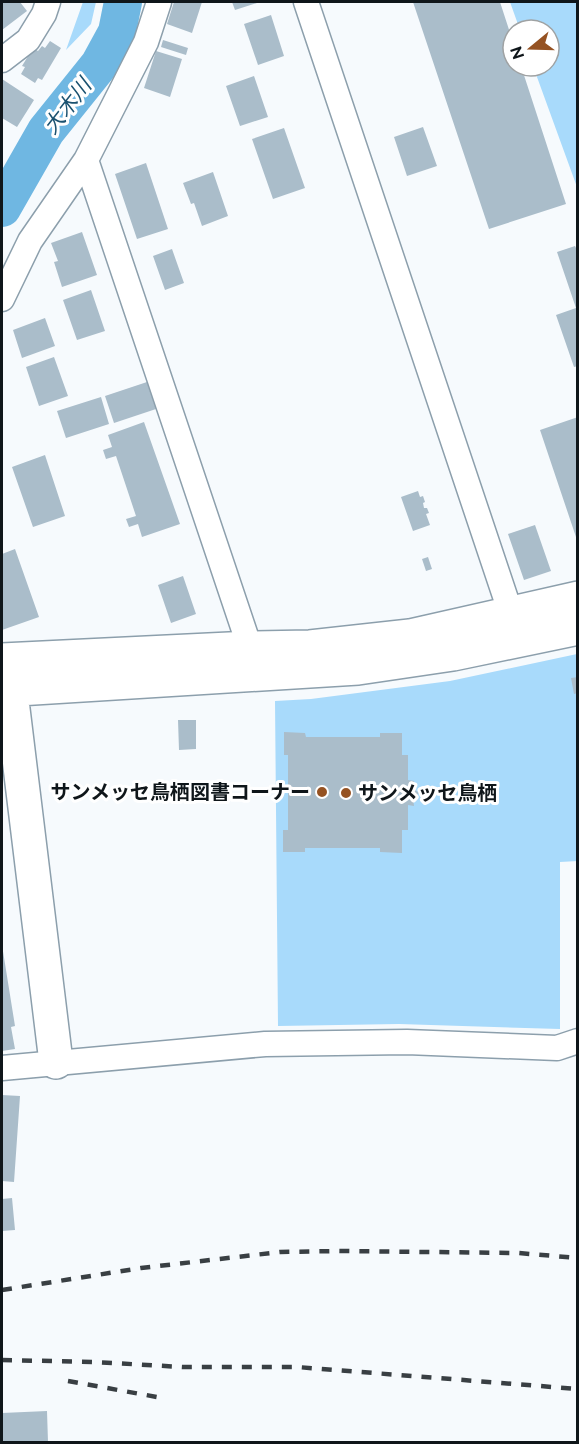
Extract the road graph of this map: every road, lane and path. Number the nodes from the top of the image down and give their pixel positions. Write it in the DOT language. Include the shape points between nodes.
graph roads {
  1 [pos="48,2"];
  2 [pos="159,2"];
  3 [pos="306,2"];
  4 [pos="2,60"];
  5 [pos="86,160"];
  6 [pos="2,299"];
  7 [pos="578,598"];
  8 [pos="511,614"];
  9 [pos="578,628"];
  10 [pos="250,648"];
  11 [pos="5,675"];
  12 [pos="578,1041"];
  13 [pos="56,1062"];
  14 [pos="2,1068"];
  1 -- 4 [label="street" via="28,40"];
  2 -- 5 [label="street" via="146,42"];
  3 -- 8 [label="street"];
  5 -- 6 [label="street" via="30,241"];
  5 -- 10 [label="street"];
  7 -- 8 [label="street"];
  8 -- 10 [label="street" via="410,636 310,647"];
  9 -- 11 [label="street" via="453,654 358,668"];
  10 -- 11 [label="street"];
  11 -- 13 [label="street"];
  12 -- 13 [label="street" via="558,1048 407,1042 265,1044"];
  13 -- 14 [label="street"];
}
